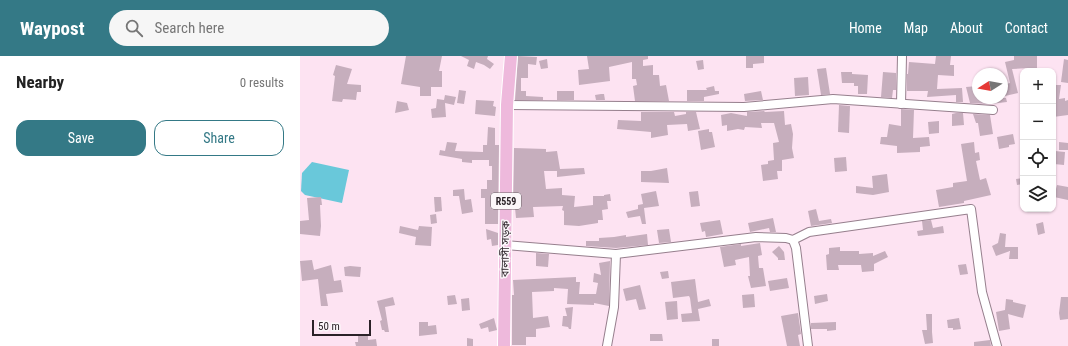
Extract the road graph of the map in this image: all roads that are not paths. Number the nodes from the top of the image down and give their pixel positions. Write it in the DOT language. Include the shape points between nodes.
graph roads {
  1 [pos="511,56"];
  2 [pos="902,56"];
  3 [pos="901,104"];
  4 [pos="507,105"];
  5 [pos="993,110"];
  6 [pos="793,240"];
  7 [pos="505,245"];
  8 [pos="616,254"];
  9 [pos="504,346"];
  10 [pos="607,346"];
  11 [pos="808,346"];
  12 [pos="997,346"];
  1 -- 4 [label="main road, বালাসী সড়ক / R559"];
  2 -- 3 [label="street"];
  3 -- 4 [label="street" via="833,99 744,107"];
  3 -- 5 [label="street"];
  4 -- 7 [label="main road, বালাসী সড়ক / R559"];
  6 -- 8 [label="street" via="756,237"];
  6 -- 11 [label="street"];
  6 -- 12 [label="street" via="809,232 971,209 982,292"];
  7 -- 8 [label="street"];
  7 -- 9 [label="main road, বালাসী সড়ক / R559"];
  8 -- 10 [label="street" via="614,307"];
}
